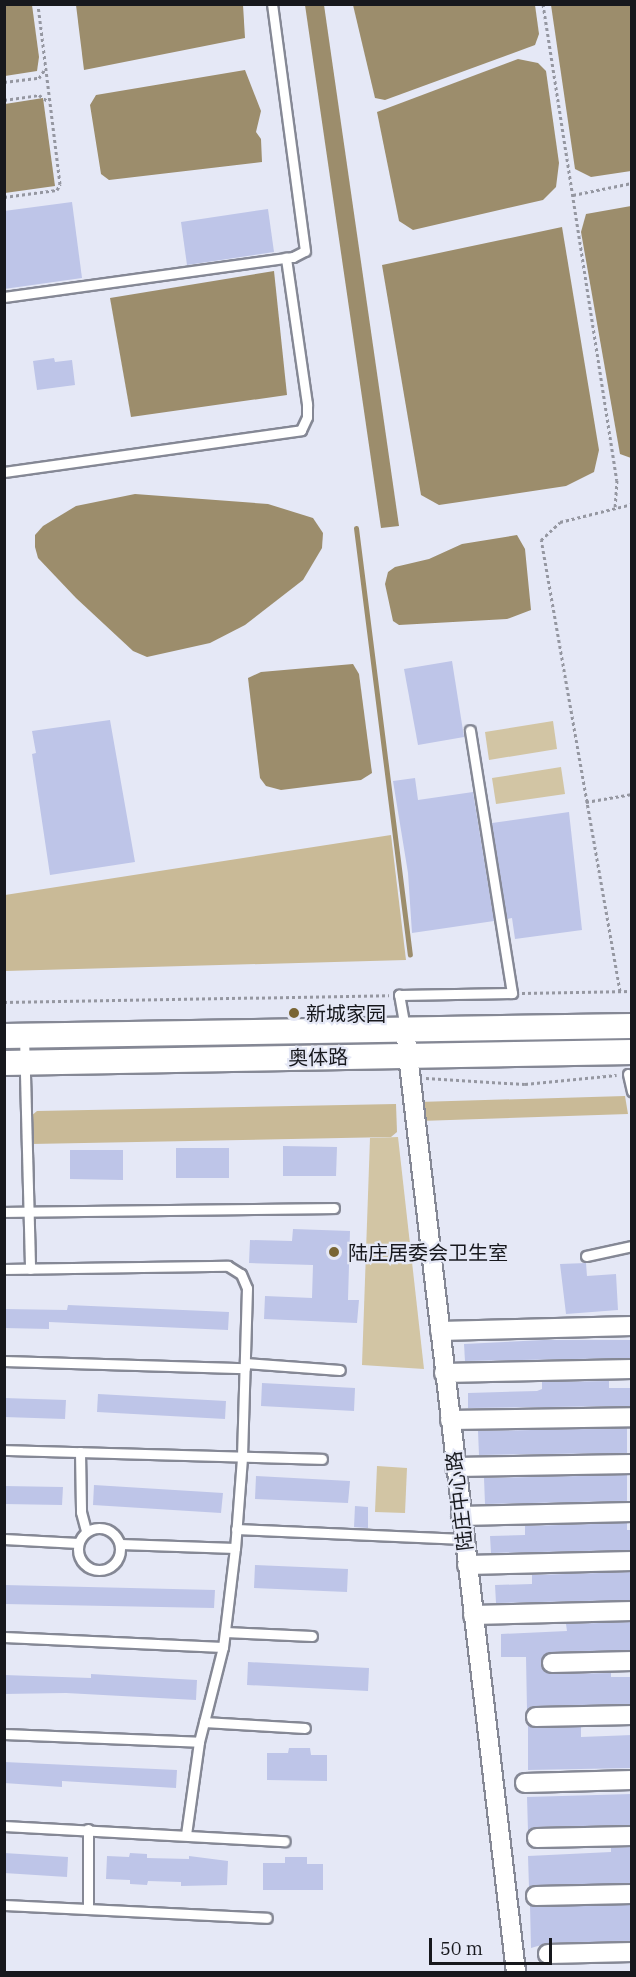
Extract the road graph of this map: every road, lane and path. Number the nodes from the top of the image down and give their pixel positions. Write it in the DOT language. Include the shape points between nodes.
graph roads {
  1 [pos="38,4"];
  2 [pos="272,4"];
  3 [pos="543,4"];
  4 [pos="46,67"];
  5 [pos="4,82"];
  6 [pos="4,100"];
  7 [pos="50,104"];
  8 [pos="632,183"];
  9 [pos="573,195"];
  10 [pos="4,197"];
  11 [pos="286,258"];
  12 [pos="4,297"];
  13 [pos="4,472"];
  14 [pos="632,504"];
  15 [pos="615,507"];
  16 [pos="470,730"];
  17 [pos="632,794"];
  18 [pos="586,802"];
  19 [pos="620,991"];
  20 [pos="632,991"];
  21 [pos="512,993"];
  22 [pos="399,994"];
  23 [pos="4,1002"];
  24 [pos="632,1026"];
  25 [pos="405,1030"];
  26 [pos="14,1036"];
  27 [pos="14,1062"];
  28 [pos="630,1063"];
  29 [pos="409,1067"];
  30 [pos="632,1092"];
  31 [pos="334,1208"];
  32 [pos="4,1212"];
  33 [pos="29,1212"];
  34 [pos="632,1246"];
  35 [pos="586,1256"];
  36 [pos="4,1269"];
  37 [pos="30,1269"];
  38 [pos="632,1326"];
  39 [pos="440,1331"];
  40 [pos="4,1361"];
  41 [pos="245,1365"];
  42 [pos="632,1369"];
  43 [pos="340,1370"];
  44 [pos="444,1373"];
  45 [pos="632,1417"];
  46 [pos="450,1420"];
  47 [pos="4,1450"];
  48 [pos="80,1452"];
  49 [pos="242,1458"];
  50 [pos="322,1459"];
  51 [pos="632,1464"];
  52 [pos="455,1467"];
  53 [pos="632,1512"];
  54 [pos="461,1516"];
  55 [pos="236,1529"];
  56 [pos="86,1531"];
  57 [pos="4,1539"];
  58 [pos="464,1539"];
  59 [pos="78,1543"];
  60 [pos="120,1544"];
  61 [pos="235,1548"];
  62 [pos="632,1561"];
  63 [pos="467,1565"];
  64 [pos="632,1611"];
  65 [pos="473,1615"];
  66 [pos="225,1632"];
  67 [pos="312,1636"];
  68 [pos="4,1637"];
  69 [pos="223,1647"];
  70 [pos="632,1661"];
  71 [pos="552,1663"];
  72 [pos="632,1715"];
  73 [pos="536,1717"];
  74 [pos="204,1722"];
  75 [pos="305,1728"];
  76 [pos="4,1734"];
  77 [pos="199,1742"];
  78 [pos="632,1780"];
  79 [pos="525,1783"];
  80 [pos="4,1826"];
  81 [pos="88,1829"];
  82 [pos="186,1834"];
  83 [pos="632,1836"];
  84 [pos="537,1838"];
  85 [pos="285,1841"];
  86 [pos="632,1894"];
  87 [pos="536,1896"];
  88 [pos="4,1905"];
  89 [pos="88,1908"];
  90 [pos="267,1918"];
  91 [pos="632,1952"];
  92 [pos="548,1953"];
  93 [pos="516,1972"];
  1 -- 4 [label="path"];
  2 -- 11 [label="lane" via="305,251"];
  3 -- 9 [label="path"];
  4 -- 5 [label="path" via="39,78"];
  4 -- 7 [label="path"];
  6 -- 7 [label="path" via="39,95"];
  7 -- 10 [label="path" via="60,184 57,190"];
  8 -- 9 [label="path"];
  9 -- 15 [label="path" via="617,480"];
  11 -- 12 [label="lane"];
  11 -- 13 [label="lane" via="307,404 308,417 301,430"];
  14 -- 15 [label="path"];
  15 -- 18 [label="path" via="560,522 541,540"];
  16 -- 21 [label="lane"];
  17 -- 18 [label="path"];
  18 -- 19 [label="path"];
  19 -- 20 [label="path"];
  19 -- 21 [label="path"];
  21 -- 22 [label="lane"];
  22 -- 23 [label="path"];
  22 -- 25 [label="lane"];
  24 -- 25 [label="main road, 奥体路"];
  25 -- 26 [label="main road, 奥体路"];
  25 -- 29 [label="street, 陆庄中心路"];
  26 -- 27 [label="lane"];
  27 -- 29 [label="main road, 奥体路"];
  27 -- 33 [label="lane"];
  28 -- 29 [label="main road, 奥体路"];
  28 -- 29 [label="path" via="525,1084"];
  28 -- 30 [label="lane"];
  29 -- 39 [label="street, 陆庄中心路"];
  31 -- 33 [label="lane"];
  32 -- 33 [label="lane"];
  33 -- 37 [label="lane"];
  34 -- 35 [label="lane"];
  36 -- 37 [label="lane"];
  37 -- 41 [label="lane" via="228,1266 241,1274 247,1288"];
  38 -- 39 [label="street"];
  39 -- 44 [label="street, 陆庄中心路"];
  40 -- 41 [label="lane"];
  41 -- 43 [label="lane"];
  41 -- 49 [label="lane"];
  42 -- 44 [label="street"];
  44 -- 46 [label="street, 陆庄中心路"];
  45 -- 46 [label="street"];
  46 -- 52 [label="street, 陆庄中心路"];
  47 -- 48 [label="lane"];
  48 -- 49 [label="lane"];
  48 -- 56 [label="lane" via="81,1512"];
  49 -- 50 [label="lane"];
  49 -- 55 [label="lane"];
  51 -- 52 [label="street"];
  52 -- 54 [label="street, 陆庄中心路"];
  53 -- 54 [label="street"];
  54 -- 58 [label="street, 陆庄中心路"];
  55 -- 58 [label="lane"];
  55 -- 61 [label="lane"];
  56 -- 59 [label="lane"];
  56 -- 60 [label="lane" via="106,1529"];
  57 -- 59 [label="lane"];
  58 -- 63 [label="street, 陆庄中心路"];
  59 -- 60 [label="lane" via="83,1563 102,1570 115,1564"];
  60 -- 61 [label="lane"];
  61 -- 66 [label="lane"];
  62 -- 63 [label="street"];
  63 -- 65 [label="street, 陆庄中心路"];
  64 -- 65 [label="street"];
  65 -- 93 [label="street, 陆庄中心路"];
  66 -- 67 [label="lane"];
  66 -- 69 [label="lane"];
  68 -- 69 [label="lane"];
  69 -- 74 [label="lane"];
  70 -- 71 [label="street"];
  72 -- 73 [label="street"];
  74 -- 75 [label="lane"];
  74 -- 77 [label="lane"];
  76 -- 77 [label="lane"];
  77 -- 82 [label="lane"];
  78 -- 79 [label="street"];
  80 -- 81 [label="lane"];
  81 -- 82 [label="lane"];
  81 -- 89 [label="lane"];
  82 -- 85 [label="lane"];
  83 -- 84 [label="street"];
  86 -- 87 [label="street"];
  88 -- 89 [label="lane"];
  89 -- 90 [label="lane"];
  91 -- 92 [label="street"];
}
